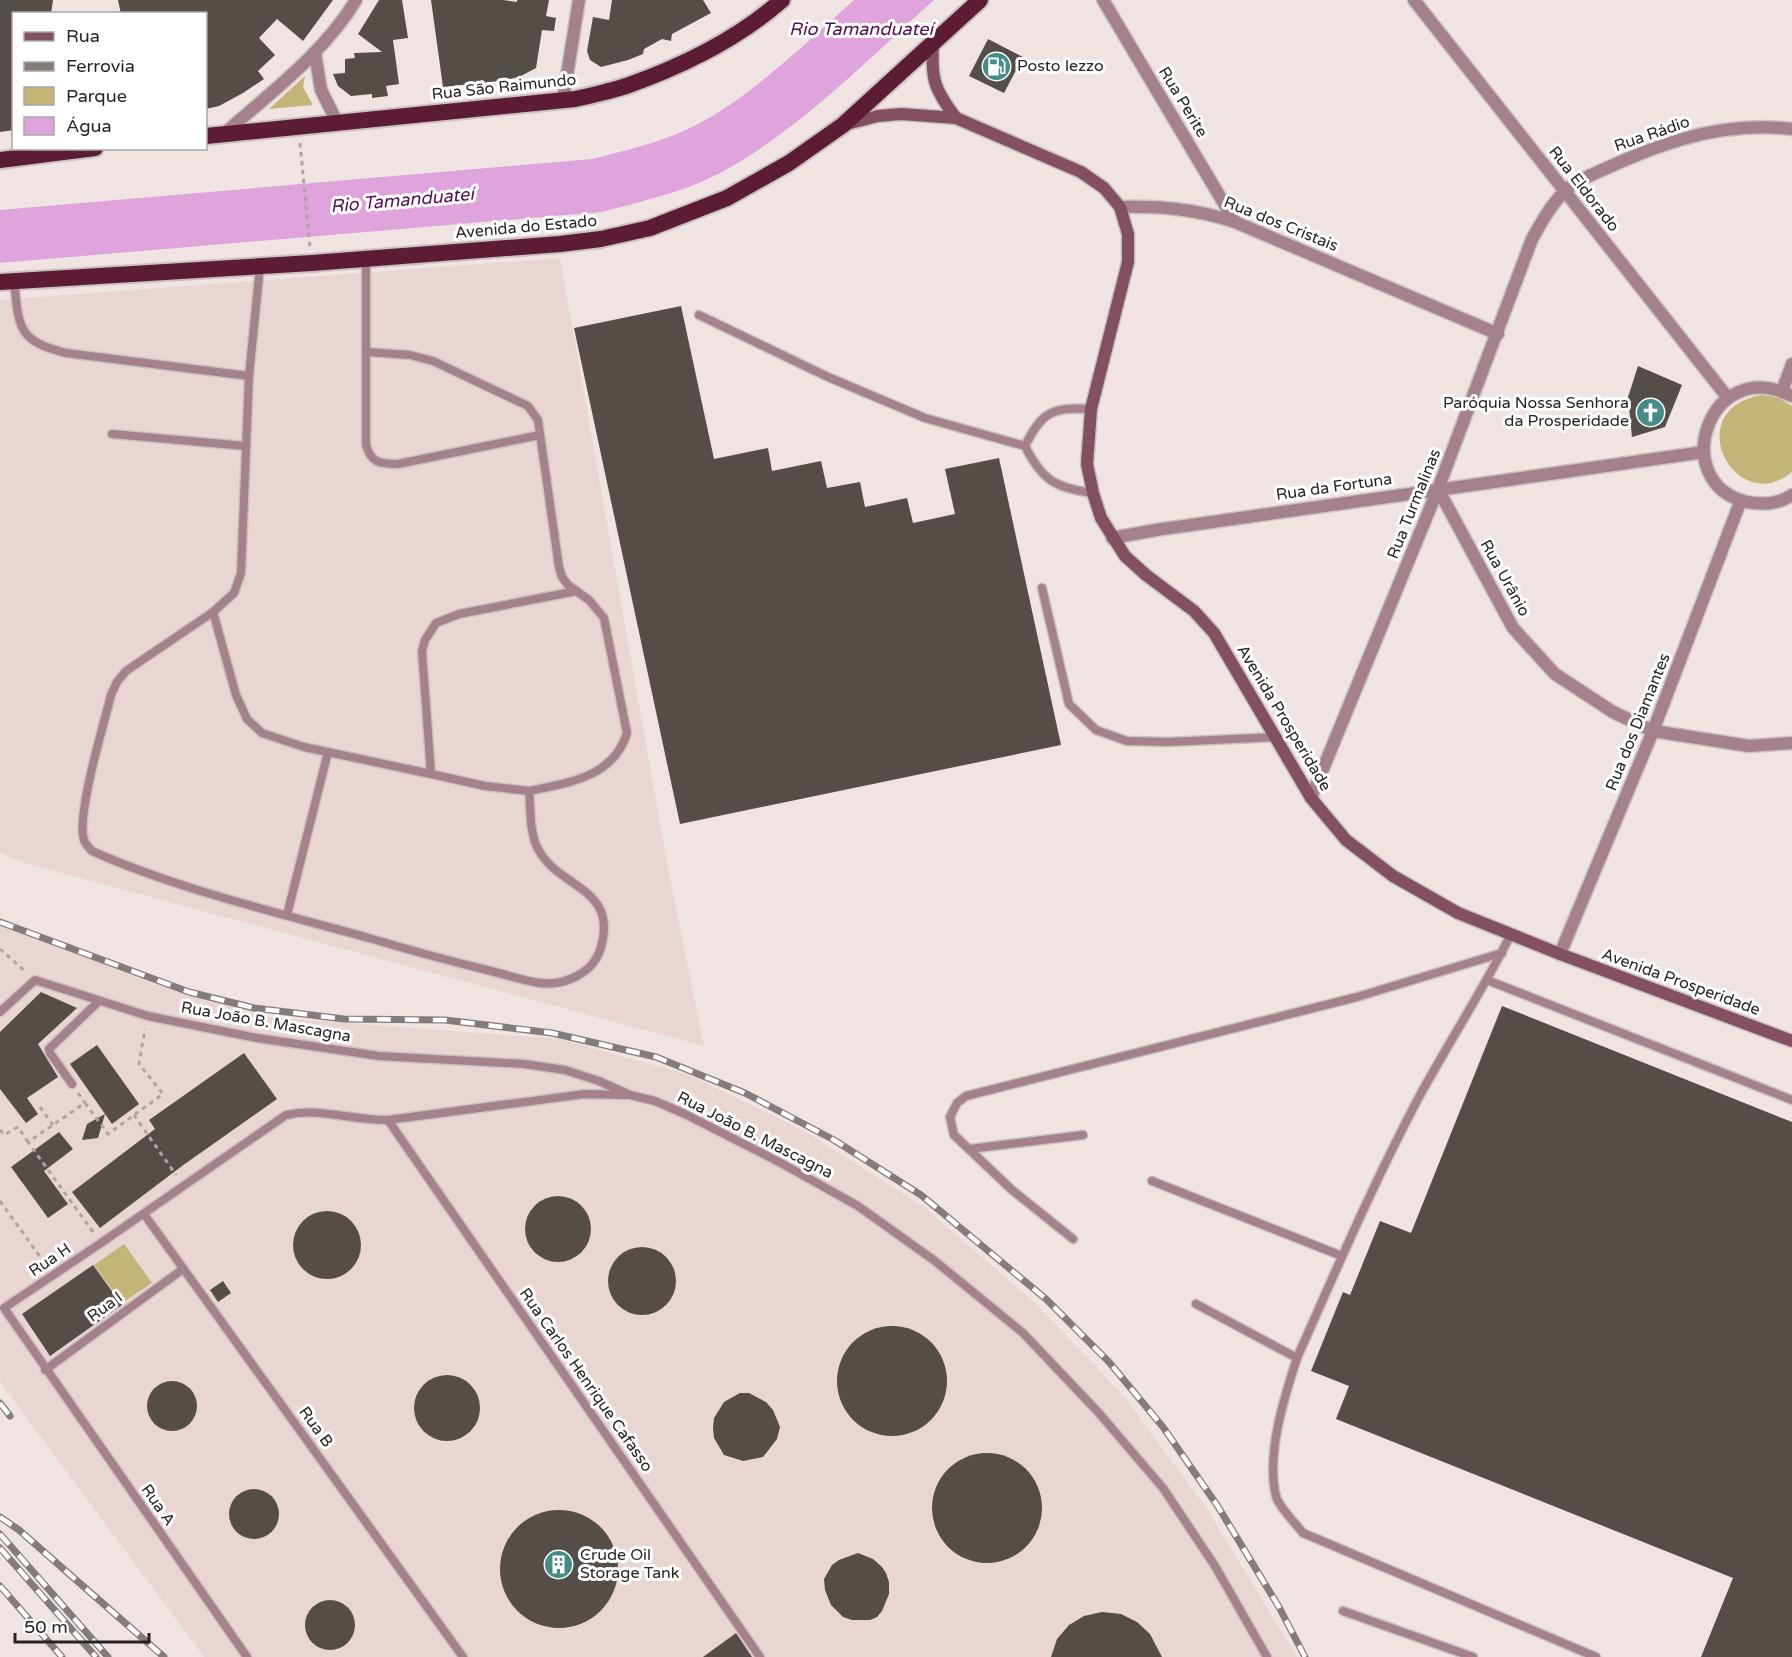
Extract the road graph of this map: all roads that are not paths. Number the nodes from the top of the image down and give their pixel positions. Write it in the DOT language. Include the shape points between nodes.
graph roads {
  1 [pos="356,0"];
  2 [pos="579,0"];
  3 [pos="783,0"];
  4 [pos="980,0"];
  5 [pos="1102,0"];
  6 [pos="1414,0"];
  7 [pos="933,44"];
  8 [pos="315,53"];
  9 [pos="563,100"];
  10 [pos="956,118"];
  11 [pos="337,122"];
  12 [pos="843,125"];
  13 [pos="1792,129"];
  14 [pos="225,133"];
  15 [pos="207,136"];
  16 [pos="78,150"];
  17 [pos="0,160"];
  18 [pos="1563,190"];
  19 [pos="1120,207"];
  20 [pos="1235,222"];
  21 [pos="366,259"];
  22 [pos="260,266"];
  23 [pos="7,281"];
  24 [pos="699,315"];
  25 [pos="1498,334"];
  26 [pos="367,352"];
  27 [pos="1792,364"];
  28 [pos="249,376"];
  29 [pos="1787,394"];
  30 [pos="1728,398"];
  31 [pos="1091,409"];
  32 [pos="112,434"];
  33 [pos="540,435"];
  34 [pos="245,446"];
  35 [pos="1025,446"];
  36 [pos="1704,452"];
  37 [pos="1438,489"];
  38 [pos="1093,493"];
  39 [pos="1792,495"];
  40 [pos="1741,500"];
  41 [pos="1112,538"];
  42 [pos="1042,588"];
  43 [pos="577,591"];
  44 [pos="213,612"];
  45 [pos="1653,731"];
  46 [pos="1277,737"];
  47 [pos="1792,743"];
  48 [pos="328,752"];
  49 [pos="431,774"];
  50 [pos="529,791"];
  51 [pos="1311,798"];
  52 [pos="287,915"];
  53 [pos="1511,934"];
  54 [pos="1502,953"];
  55 [pos="1560,954"];
  56 [pos="1487,980"];
  57 [pos="99,1000"];
  58 [pos="0,1012"];
  59 [pos="1792,1041"];
  60 [pos="72,1084"];
  61 [pos="630,1095"];
  62 [pos="1792,1100"];
  63 [pos="388,1120"];
  64 [pos="1083,1135"];
  65 [pos="969,1149"];
  66 [pos="1152,1181"];
  67 [pos="144,1214"];
  68 [pos="1073,1239"];
  69 [pos="1342,1256"];
  70 [pos="183,1269"];
  71 [pos="1196,1304"];
  72 [pos="2,1306"];
  73 [pos="1297,1358"];
  74 [pos="45,1370"];
  75 [pos="1343,1611"];
  76 [pos="247,1657"];
  77 [pos="463,1657"];
  78 [pos="760,1657"];
  79 [pos="1267,1657"];
  80 [pos="1473,1657"];
  81 [pos="1596,1657"];
  1 -- 8 [label="street"];
  2 -- 9 [label="street"];
  3 -- 9 [label="highway, Rua São Raimundo" via="750,27 703,54 628,86"];
  4 -- 7 [label="highway, Avenida do Estado"];
  5 -- 20 [label="street, Rua Perite"];
  6 -- 18 [label="street, Rua Eldorado"];
  7 -- 10 [label="main road" via="934,82"];
  7 -- 12 [label="highway, Avenida do Estado"];
  8 -- 11 [label="street" via="321,90"];
  8 -- 14 [label="street"];
  9 -- 11 [label="highway, Rua São Raimundo"];
  10 -- 12 [label="main road" via="901,114"];
  10 -- 19 [label="main road" via="1081,172 1104,188"];
  11 -- 14 [label="highway, Rua São Raimundo"];
  12 -- 21 [label="highway, Avenida do Estado" via="789,163 727,198 650,228 580,242"];
  13 -- 18 [label="street, Rua Rádio" via="1724,129 1679,139 1619,162"];
  14 -- 15 [label="highway, Rua São Raimundo"];
  16 -- 17 [label="highway"];
  18 -- 25 [label="street, Rua Turmalinas" via="1532,239"];
  18 -- 30 [label="street, Rua Eldorado"];
  19 -- 20 [label="street, Rua dos Cristais" via="1207,212"];
  19 -- 31 [label="main road, Avenida Prosperidade" via="1128,234 1128,262"];
  20 -- 25 [label="street, Rua dos Cristais"];
  21 -- 22 [label="highway, Avenida do Estado"];
  21 -- 26 [label="lane"];
  22 -- 23 [label="highway, Avenida do Estado"];
  22 -- 28 [label="lane"];
  23 -- 28 [label="lane" via="21,329 45,348"];
  24 -- 35 [label="lane" via="925,418"];
  25 -- 37 [label="street, Rua Turmalinas"];
  26 -- 33 [label="lane" via="433,361 506,394 528,405 538,420"];
  26 -- 33 [label="lane" via="366,445 369,456 376,461 398,464"];
  27 -- 29 [label="street"];
  28 -- 34 [label="lane"];
  29 -- 30 [label="street" via="1763,387"];
  30 -- 36 [label="street" via="1713,413 1705,431"];
  31 -- 35 [label="lane" via="1052,412 1035,425"];
  31 -- 38 [label="main road, Avenida Prosperidade" via="1087,464"];
  32 -- 34 [label="lane"];
  33 -- 43 [label="lane" via="559,567 568,585"];
  34 -- 44 [label="lane" via="241,573 234,592"];
  35 -- 38 [label="lane" via="1035,466 1050,480 1063,488"];
  36 -- 37 [label="street, Rua da Fortuna"];
  36 -- 40 [label="street" via="1716,481"];
  37 -- 41 [label="street, Rua da Fortuna"];
  37 -- 45 [label="street, Rua Urânio" via="1513,628 1555,674 1613,712"];
  37 -- 51 [label="street, Rua Turmalinas"];
  38 -- 41 [label="main road, Avenida Prosperidade"];
  39 -- 40 [label="street" via="1773,503"];
  40 -- 45 [label="street, Rua dos Diamantes"];
  41 -- 46 [label="main road, Avenida Prosperidade" via="1125,556 1194,611 1214,633"];
  42 -- 46 [label="lane" via="1069,704 1096,730 1127,741"];
  43 -- 49 [label="lane" via="459,614 436,623 429,631 422,651"];
  43 -- 50 [label="lane" via="604,618 627,733 616,757 605,767 576,780"];
  44 -- 48 [label="lane" via="236,695 247,719 262,733"];
  44 -- 52 [label="lane" via="126,671 117,682 87,791 84,840 92,851 108,859"];
  45 -- 47 [label="street, Rua Urânio" via="1749,746"];
  45 -- 55 [label="street, Rua dos Diamantes"];
  46 -- 51 [label="main road, Avenida Prosperidade"];
  48 -- 49 [label="lane"];
  48 -- 52 [label="lane"];
  49 -- 50 [label="lane"];
  50 -- 52 [label="lane" via="537,848 546,861 597,902 605,925 601,950 591,967 577,977 541,983 447,961"];
  51 -- 53 [label="main road, Avenida Prosperidade" via="1346,840 1393,876 1458,913"];
  53 -- 54 [label="lane"];
  53 -- 55 [label="main road, Avenida Prosperidade"];
  54 -- 56 [label="lane"];
  54 -- 65 [label="lane" via="1357,997 966,1096 950,1117 954,1135"];
  55 -- 59 [label="main road, Avenida Prosperidade"];
  56 -- 62 [label="lane"];
  56 -- 69 [label="lane" via="1419,1098"];
  57 -- 58 [label="lane, Rua João B. Mascagna" via="35,980"];
  57 -- 60 [label="lane" via="49,1049"];
  57 -- 61 [label="lane, Rua João B. Mascagna" via="148,1016 256,1038 379,1056 565,1070"];
  61 -- 63 [label="lane, Rua H" via="585,1094"];
  61 -- 79 [label="lane, Rua João B. Mascagna" via="687,1115 858,1206 935,1261 1023,1333 1163,1488 1215,1566"];
  63 -- 67 [label="lane, Rua H" via="301,1111 286,1115"];
  63 -- 78 [label="lane, Rua Carlos Henrique Cafasso"];
  64 -- 65 [label="lane"];
  65 -- 68 [label="lane"];
  66 -- 69 [label="lane"];
  67 -- 70 [label="lane, Rua B"];
  67 -- 72 [label="lane, Rua H" via="54,1276"];
  69 -- 73 [label="lane"];
  70 -- 74 [label="lane, Rua I"];
  70 -- 77 [label="lane, Rua B"];
  71 -- 73 [label="lane"];
  72 -- 74 [label="lane, Rua H"];
  73 -- 81 [label="lane" via="1283,1401 1273,1457 1276,1498 1303,1533"];
  74 -- 76 [label="lane, Rua A"];
  75 -- 80 [label="lane"];
}
